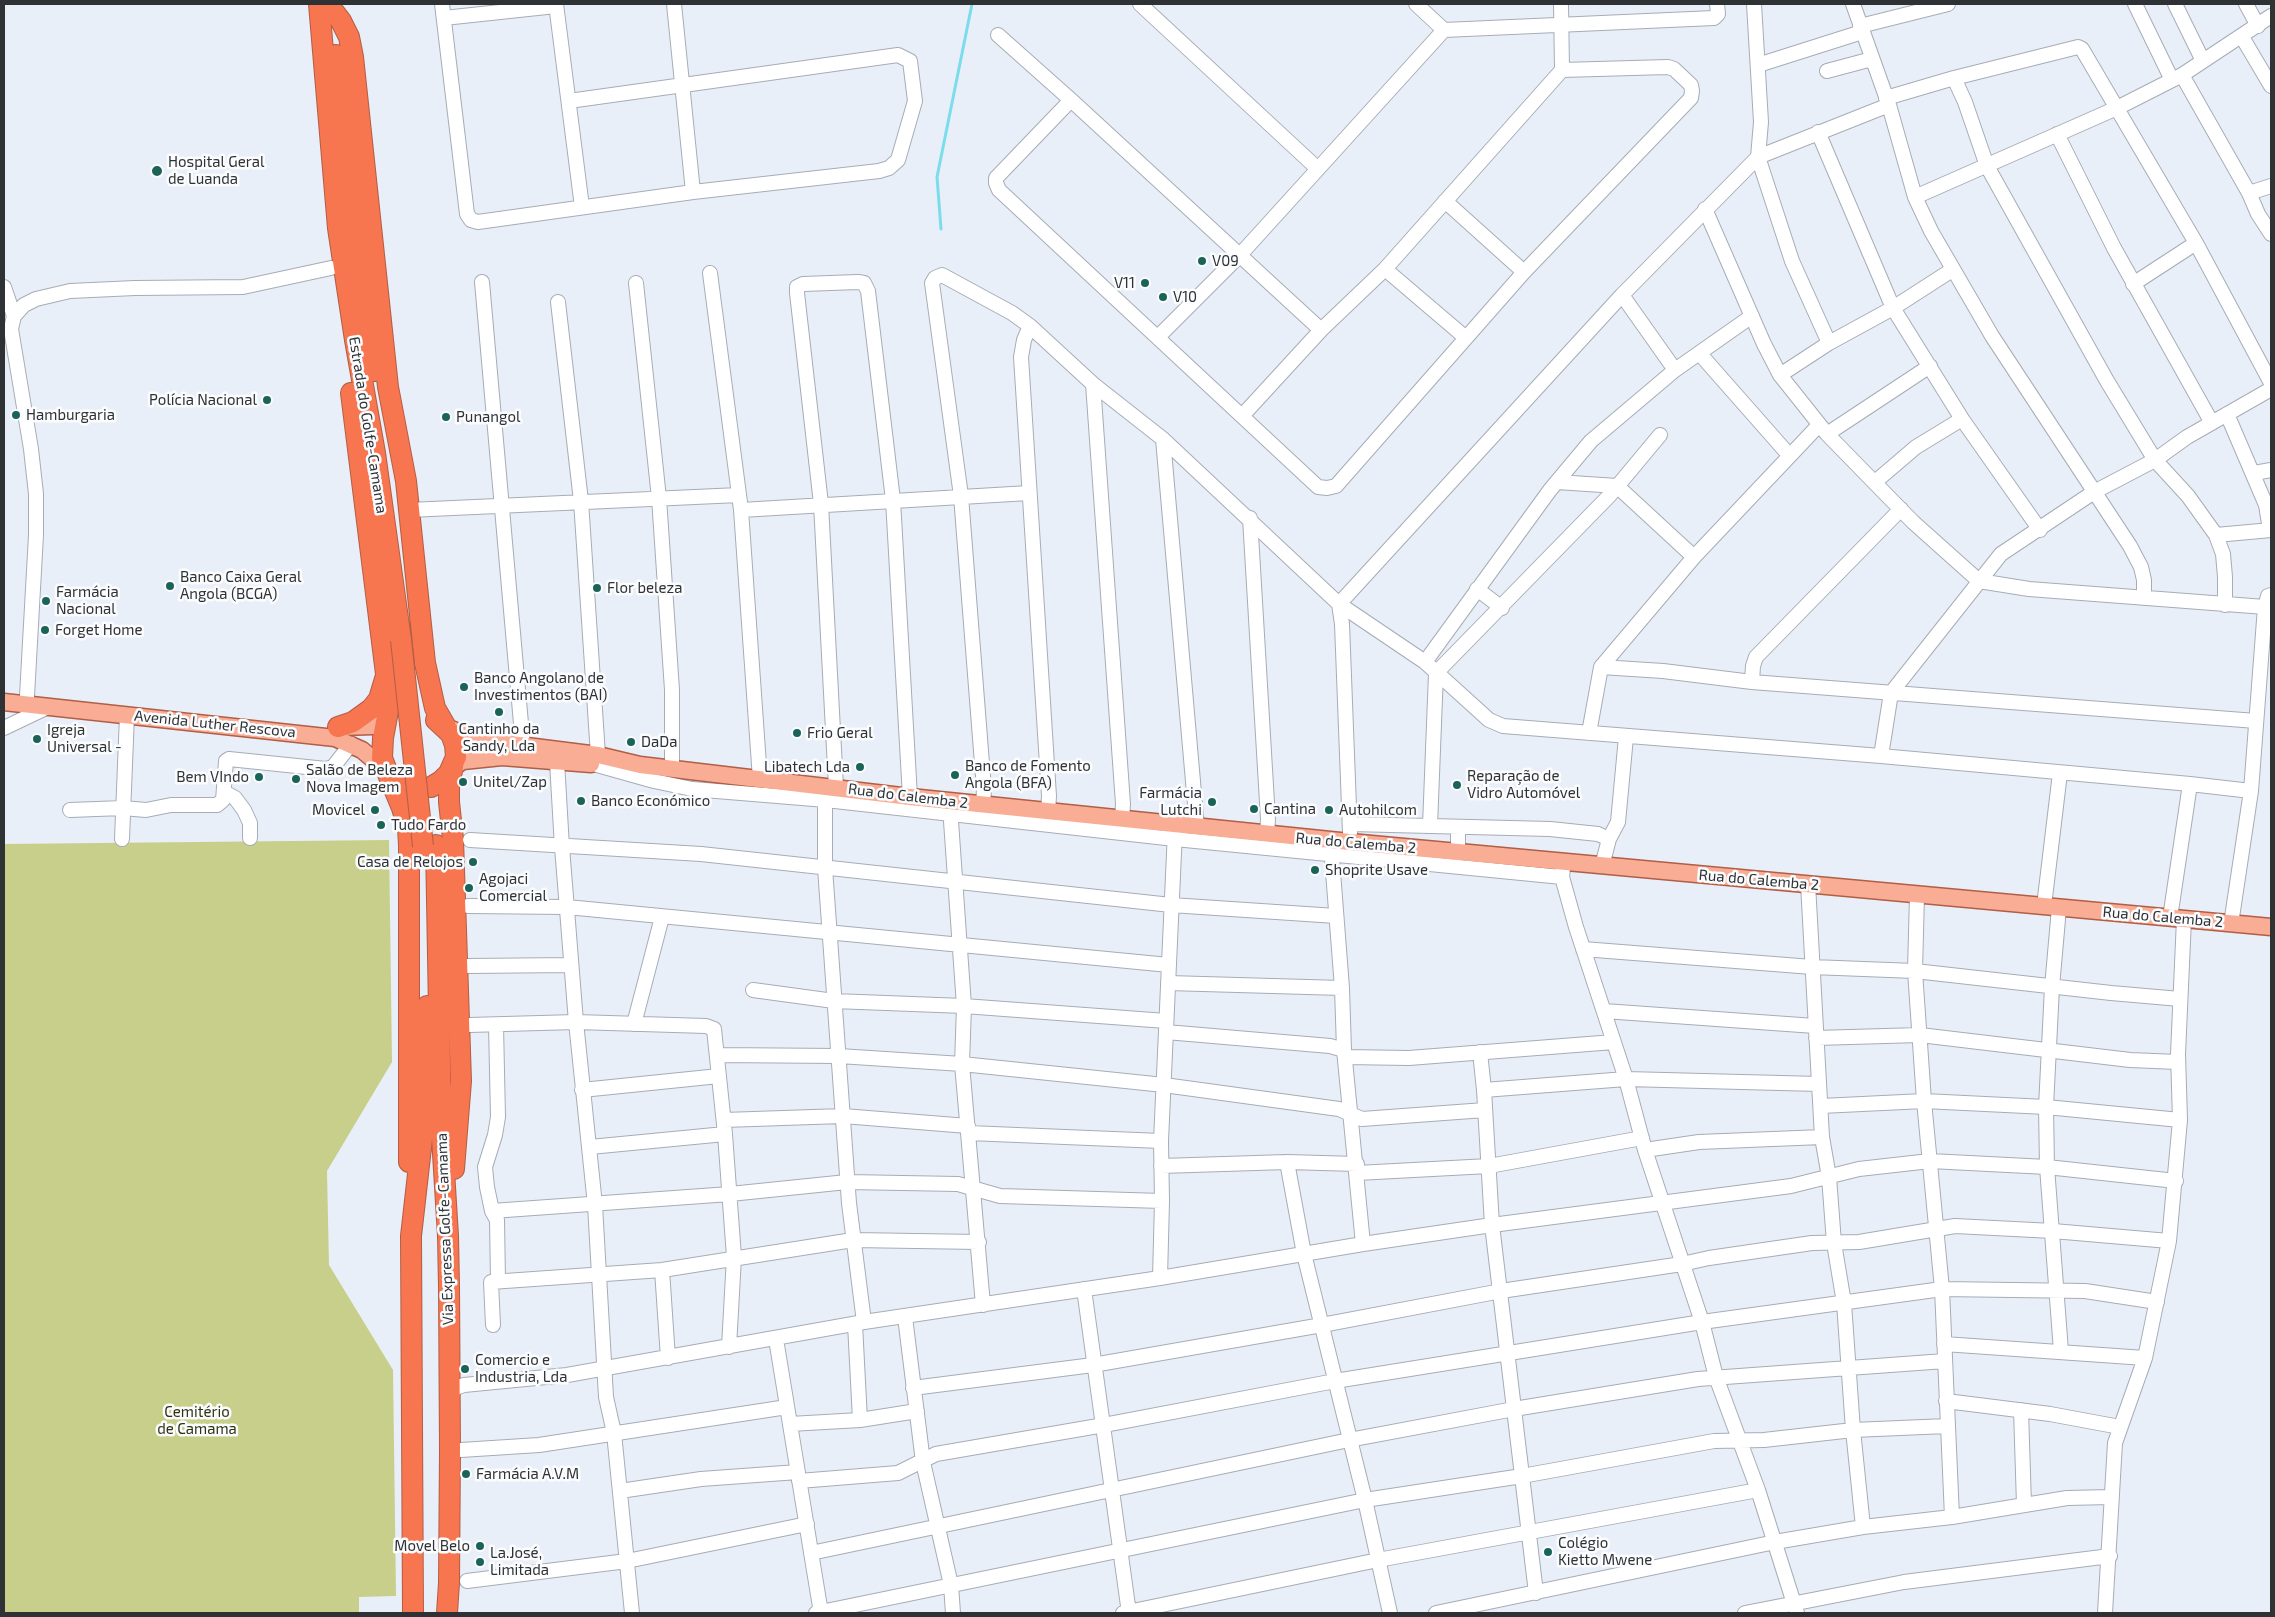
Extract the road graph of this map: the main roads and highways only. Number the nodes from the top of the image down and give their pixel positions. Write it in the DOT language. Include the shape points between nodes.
graph roads {
  1 [pos="327,5"];
  2 [pos="338,228"];
  3 [pos="408,640"];
  4 [pos="386,674"];
  5 [pos="4,694"];
  6 [pos="4,702"];
  7 [pos="385,723"];
  8 [pos="338,727"];
  9 [pos="446,727"];
  10 [pos="598,760"];
  11 [pos="453,767"];
  12 [pos="387,771"];
  13 [pos="430,845"];
  14 [pos="2271,927"];
  15 [pos="410,1236"];
  16 [pos="448,1236"];
  17 [pos="413,1613"];
  18 [pos="447,1613"];
  1 -- 2 [label="highway, Estrada do Golfe-Camama"];
  1 -- 3 [label="highway, Estrada do Golfe-Camama" via="365,320 398,507"];
  1 -- 9 [label="highway" via="341,21 353,57 388,387 409,510 429,688"];
  2 -- 3 [label="highway, Estrada do Golfe-Camama"];
  2 -- 4 [label="highway" via="326,269 358,438"];
  3 -- 13 [label="highway, Estrada do Golfe-Camama, bridge"];
  4 -- 7 [label="highway" via="389,706"];
  4 -- 8 [label="highway" via="379,699 371,709 353,722"];
  5 -- 8 [label="main road, Avenida Luther Rescova"];
  6 -- 12 [label="main road, Avenida Luther Rescova" via="318,735 351,744"];
  7 -- 8 [label="main road, Avenida Luther Rescova"];
  7 -- 9 [label="highway" via="416,716 435,719"];
  7 -- 12 [label="highway" via="382,752"];
  9 -- 10 [label="main road" via="479,740"];
  9 -- 11 [label="highway" via="455,745"];
  10 -- 11 [label="main road" via="557,762 502,757 463,761"];
  10 -- 14 [label="main road, Rua do Calemba 2" via="760,779 829,791 910,797 951,808 983,805 1122,819 1175,832 1197,827 1267,834 1331,848 1350,842 1458,852 1563,870 1602,866"];
  11 -- 12 [label="highway" via="446,778 422,787 397,782"];
  11 -- 16 [label="highway" via="449,802 461,1081"];
  12 -- 15 [label="highway" via="402,808 409,845"];
  13 -- 15 [label="highway, Via Expressa Golfe-Camama" via="424,1121"];
  13 -- 16 [label="highway, Via Expressa Golfe-Camama"];
  15 -- 17 [label="highway, Via Expressa Golfe-Camama"];
  16 -- 18 [label="highway, Via Expressa Golfe-Camama" via="455,1386"];
}
